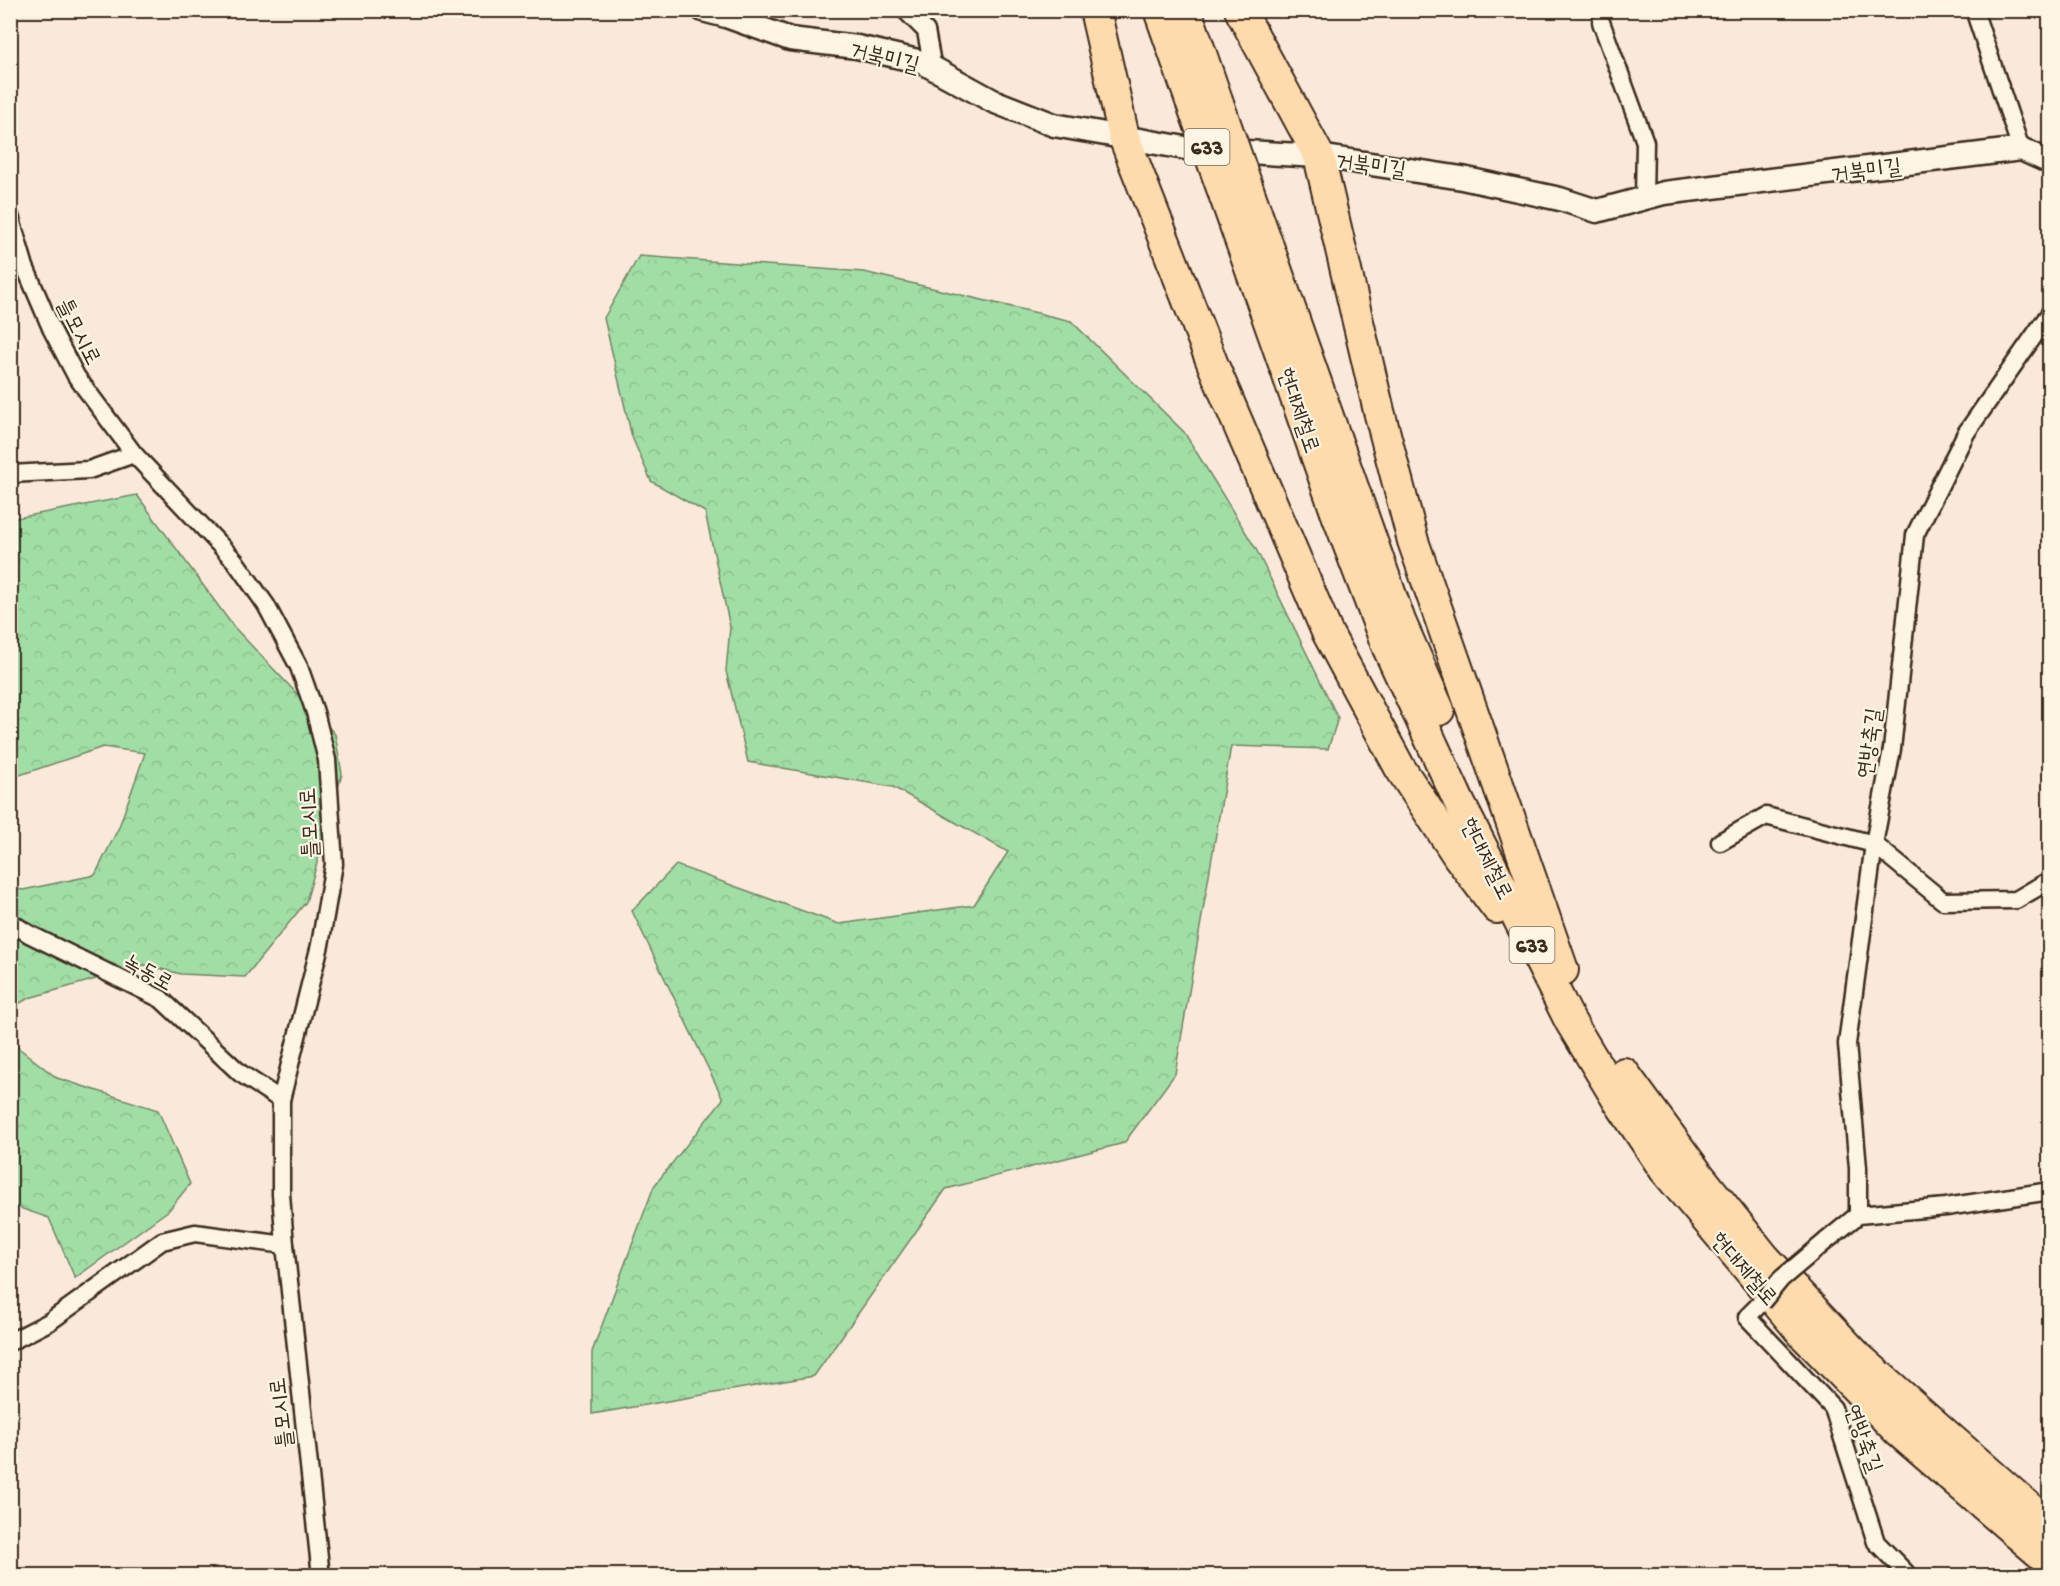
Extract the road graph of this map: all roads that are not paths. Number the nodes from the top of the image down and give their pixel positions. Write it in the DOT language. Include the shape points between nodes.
graph roads {
  1 [pos="703,10"];
  2 [pos="905,10"];
  3 [pos="1095,10"];
  4 [pos="1159,10"];
  5 [pos="1186,10"];
  6 [pos="1240,10"];
  7 [pos="1974,10"];
  8 [pos="1601,21"];
  9 [pos="933,69"];
  10 [pos="1204,100"];
  11 [pos="1124,137"];
  12 [pos="2021,149"];
  13 [pos="1319,156"];
  14 [pos="2049,162"];
  15 [pos="1644,199"];
  16 [pos="10,216"];
  17 [pos="2049,313"];
  18 [pos="134,454"];
  19 [pos="10,474"];
  20 [pos="1720,842"];
  21 [pos="1874,844"];
  22 [pos="2049,880"];
  23 [pos="10,922"];
  24 [pos="1555,972"];
  25 [pos="281,1100"];
  26 [pos="2049,1191"];
  27 [pos="1858,1215"];
  28 [pos="285,1245"];
  29 [pos="10,1342"];
  30 [pos="2049,1526"];
  31 [pos="2049,1562"];
  32 [pos="321,1575"];
  33 [pos="1909,1575"];
  1 -- 9 [label="street, 거북미길" via="790,39 857,47 922,62"];
  2 -- 9 [label="street" via="926,32"];
  3 -- 11 [label="highway"];
  4 -- 10 [label="highway, 현대제철로 / 633"];
  5 -- 10 [label="highway, 현대제철로 / 633"];
  6 -- 13 [label="highway"];
  7 -- 12 [label="street"];
  8 -- 15 [label="street" via="1645,142"];
  9 -- 11 [label="street, 거북미길" via="993,102 1054,125"];
  10 -- 24 [label="highway, 현대제철로 / 633, bridge" via="1336,512 1387,646 1460,804"];
  11 -- 13 [label="street, 거북미길" via="1191,149"];
  11 -- 24 [label="highway" via="1213,365 1327,632 1400,768 1458,856"];
  12 -- 14 [label="street"];
  12 -- 15 [label="street, 거북미길" via="1664,193"];
  13 -- 15 [label="street, 거북미길" via="1462,178 1597,211"];
  13 -- 24 [label="highway" via="1378,411 1413,541"];
  16 -- 18 [label="street, 틀모시로" via="25,267 52,330 76,375"];
  17 -- 21 [label="street, 연방축길" via="1966,433 1915,536 1892,749"];
  18 -- 19 [label="street" via="90,470"];
  18 -- 25 [label="street, 틀모시로" via="235,561 266,605 299,667 327,760 334,864 320,945"];
  20 -- 21 [label="street" via="1766,816"];
  21 -- 22 [label="street" via="1943,901 2016,900"];
  21 -- 27 [label="street, 연방축길" via="1847,1044 1858,1168"];
  23 -- 25 [label="street, 녹동로" via="161,999 240,1073"];
  24 -- 30 [label="highway, 현대제철로 / 633" via="1630,1084 1765,1258 1857,1356"];
  24 -- 31 [label="highway, 현대제철로 / 633" via="1570,1022 1617,1099 1664,1169 1724,1244 1802,1333 1899,1432"];
  25 -- 28 [label="street, 틀모시로"];
  26 -- 27 [label="street" via="1946,1207"];
  27 -- 33 [label="street, 연방축길, bridge" via="1781,1279 1747,1317 1833,1408 1876,1542"];
  28 -- 29 [label="street" via="195,1233 162,1241 49,1322"];
  28 -- 32 [label="street, 틀모시로"];
}
